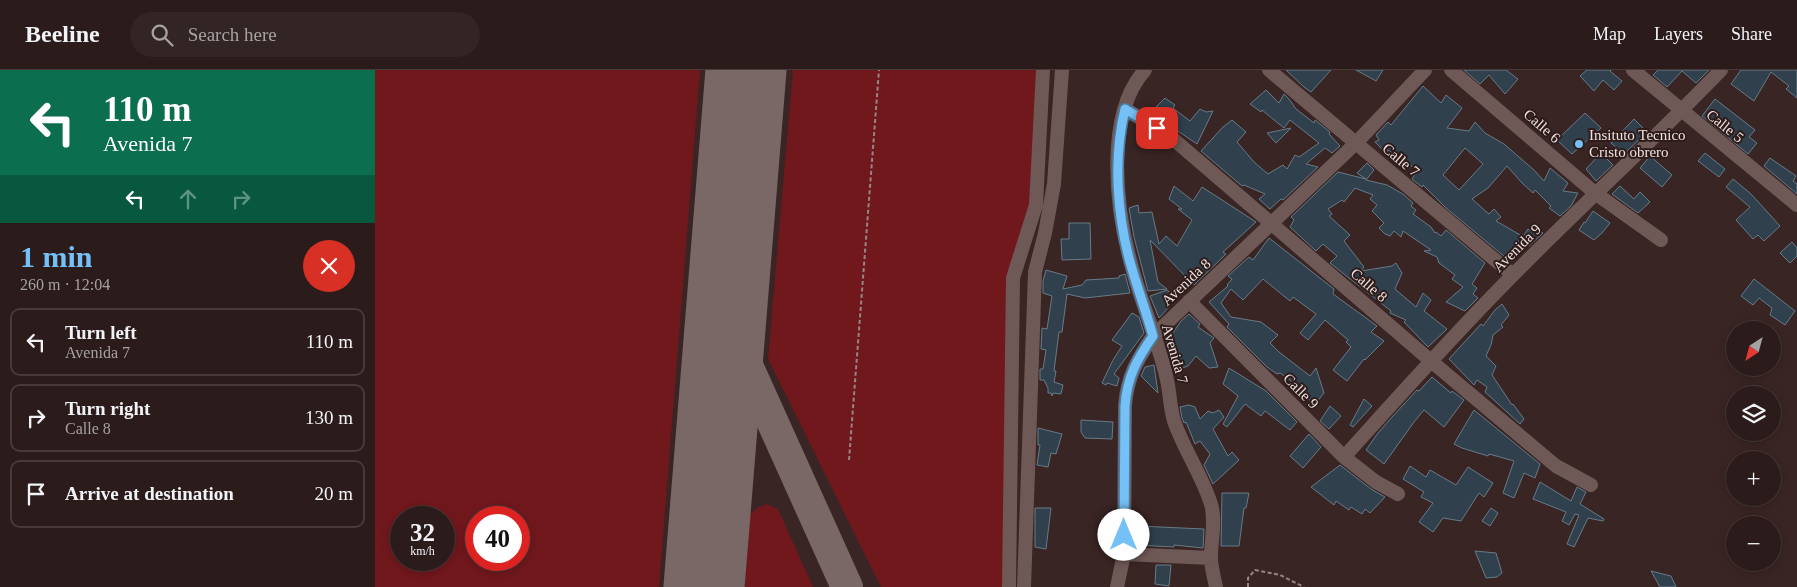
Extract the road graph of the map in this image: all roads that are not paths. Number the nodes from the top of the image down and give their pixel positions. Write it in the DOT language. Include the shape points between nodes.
graph roads {
  1 [pos="1043,70"];
  2 [pos="1062,70"];
  3 [pos="1145,70"];
  4 [pos="1269,70"];
  5 [pos="1425,70"];
  6 [pos="1451,70"];
  7 [pos="1633,70"];
  8 [pos="1721,70"];
  9 [pos="1125,109"];
  10 [pos="1681,111"];
  11 [pos="1356,143"];
  12 [pos="1595,193"];
  13 [pos="1797,205"];
  14 [pos="1273,224"];
  15 [pos="1661,240"];
  16 [pos="1513,275"];
  17 [pos="1189,301"];
  18 [pos="1153,336"];
  19 [pos="1431,361"];
  20 [pos="1344,457"];
  21 [pos="1591,486"];
  22 [pos="1398,494"];
  23 [pos="1124,554"];
  24 [pos="1211,558"];
  25 [pos="1009,587"];
  26 [pos="1024,587"];
  27 [pos="1117,587"];
  28 [pos="1216,587"];
  1 -- 25 [label="street" via="1035,205 1013,278"];
  2 -- 26 [label="street" via="1054,184 1035,272"];
  3 -- 9 [label="street, Avenida 7"];
  4 -- 11 [label="street, Calle 7"];
  5 -- 11 [label="street, Avenida 8"];
  6 -- 12 [label="street, Calle 6"];
  7 -- 10 [label="street, Calle 5"];
  8 -- 10 [label="street, Avenida 9"];
  9 -- 14 [label="street, Calle 8" via="1172,138"];
  9 -- 18 [label="street, Avenida 7" via="1118,151 1122,221"];
  10 -- 12 [label="street, Avenida 9"];
  10 -- 13 [label="street, Calle 5"];
  11 -- 14 [label="street, Avenida 8"];
  11 -- 16 [label="street, Calle 7"];
  12 -- 15 [label="street, Calle 6"];
  12 -- 16 [label="street, Avenida 9"];
  14 -- 17 [label="street, Avenida 8"];
  14 -- 19 [label="street, Calle 8"];
  16 -- 19 [label="street, Avenida 9"];
  17 -- 18 [label="street, Avenida 8"];
  17 -- 20 [label="street, Calle 9"];
  18 -- 23 [label="street, Avenida 8" via="1133,368 1126,387"];
  18 -- 24 [label="street, Avenida 7" via="1167,380 1174,420 1211,506"];
  19 -- 20 [label="street, Avenida 9"];
  19 -- 21 [label="street, Calle 8" via="1555,466"];
  20 -- 22 [label="street, Calle 9" via="1376,482"];
  23 -- 24 [label="street"];
  23 -- 27 [label="street, Avenida 8"];
  24 -- 28 [label="street, Avenida 7"];
}
